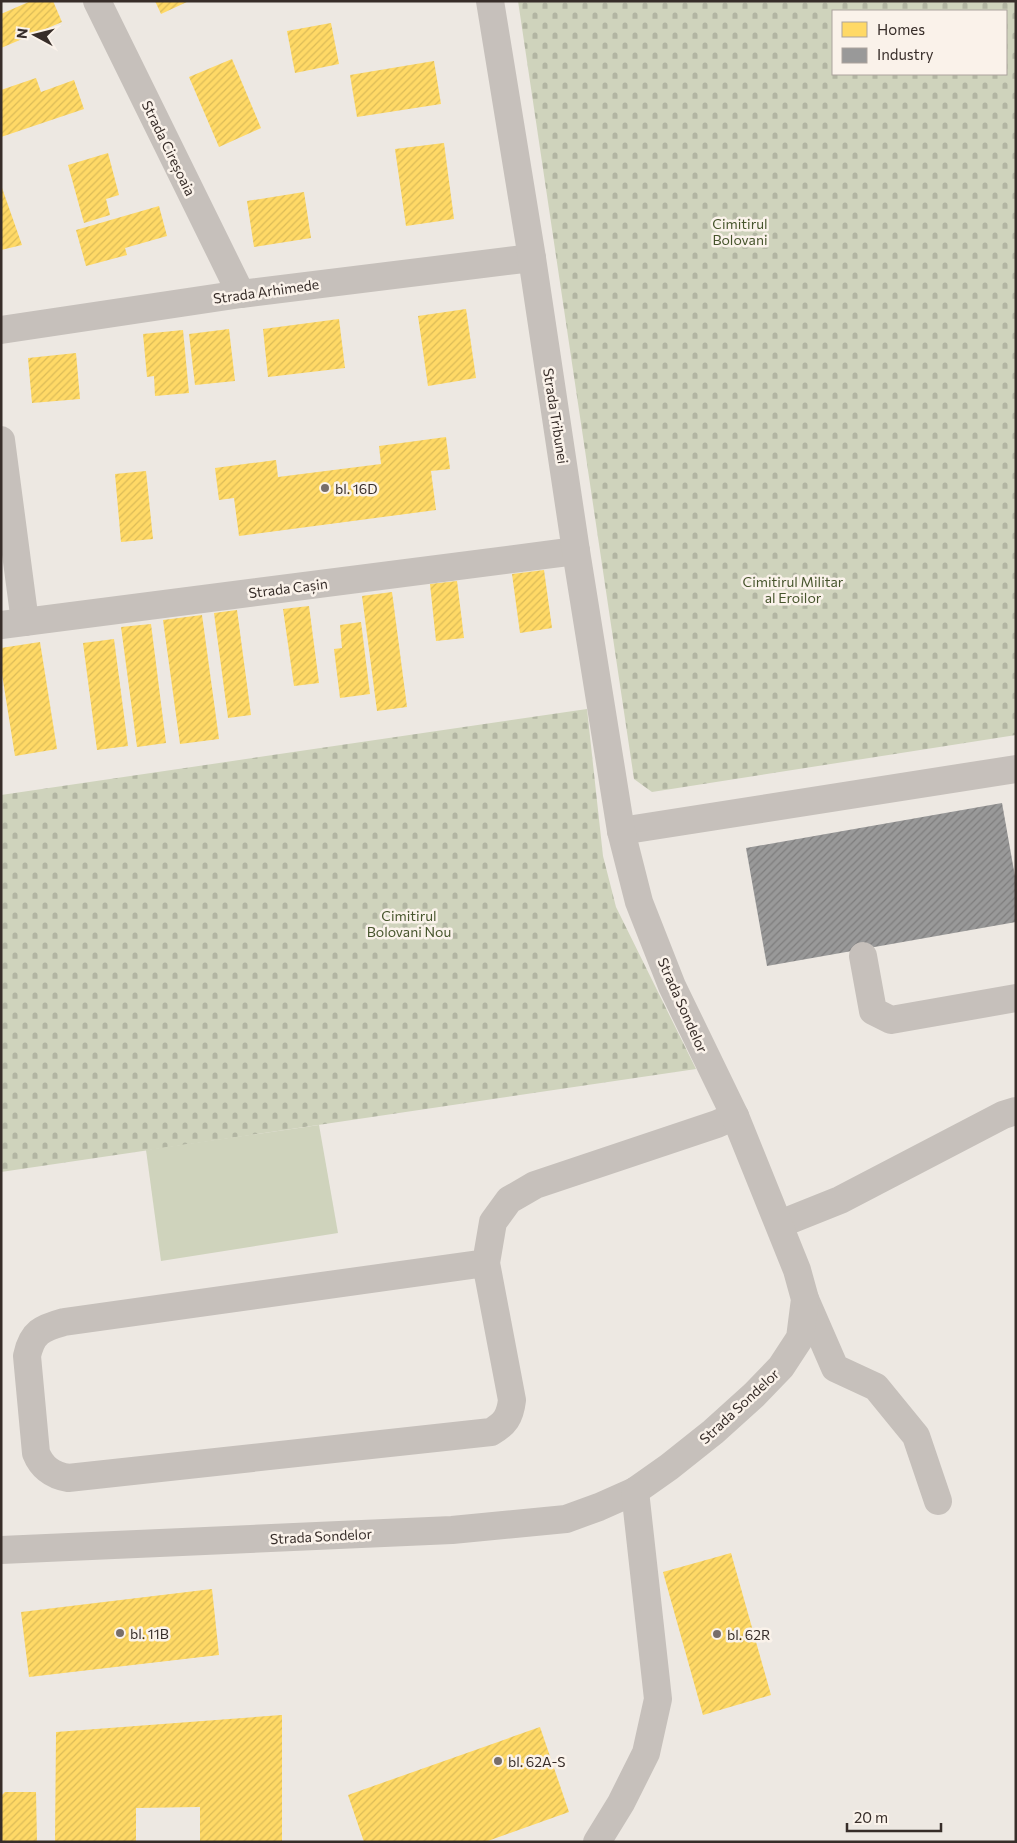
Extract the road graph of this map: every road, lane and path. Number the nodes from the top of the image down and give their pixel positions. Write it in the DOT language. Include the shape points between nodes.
graph roads {
  1 [pos="97,1"];
  2 [pos="490,1"];
  3 [pos="532,258"];
  4 [pos="241,294"];
  5 [pos="1,330"];
  6 [pos="1,440"];
  7 [pos="576,551"];
  8 [pos="13,623"];
  9 [pos="1016,769"];
  10 [pos="622,831"];
  11 [pos="863,956"];
  12 [pos="1016,998"];
  13 [pos="1016,1111"];
  14 [pos="735,1116"];
  15 [pos="780,1224"];
  16 [pos="486,1263"];
  17 [pos="805,1299"];
  18 [pos="635,1491"];
  19 [pos="938,1501"];
  20 [pos="1,1550"];
  21 [pos="597,1842"];
  1 -- 4 [label="street, Strada Cireșoaia"];
  2 -- 3 [label="street, Strada Tribunei"];
  3 -- 4 [label="street, Strada Arhimede"];
  3 -- 7 [label="street, Strada Tribunei"];
  4 -- 5 [label="street, Strada Arhimede"];
  6 -- 8 [label="street"];
  7 -- 8 [label="street, Strada Cașin"];
  7 -- 10 [label="street, Strada Tribunei"];
  9 -- 10 [label="street"];
  10 -- 14 [label="street, Strada Sondelor" via="639,902 672,986"];
  11 -- 12 [label="street" via="873,1011 891,1020"];
  13 -- 15 [label="street" via="840,1200"];
  14 -- 15 [label="street, Strada Sondelor"];
  14 -- 16 [label="street" via="535,1185 509,1200 493,1222"];
  15 -- 17 [label="street, Strada Sondelor" via="798,1270"];
  16 -- 16 [label="street" via="50,1325 37,1332 27,1356 36,1453 47,1470 68,1478 491,1432 502,1426 512,1400"];
  17 -- 18 [label="street, Strada Sondelor" via="800,1338 781,1366 713,1432"];
  17 -- 19 [label="street" via="835,1368 876,1387 916,1436"];
  18 -- 20 [label="street, Strada Sondelor" via="566,1519 452,1530"];
  18 -- 21 [label="street" via="658,1700 646,1753 622,1803"];
}
